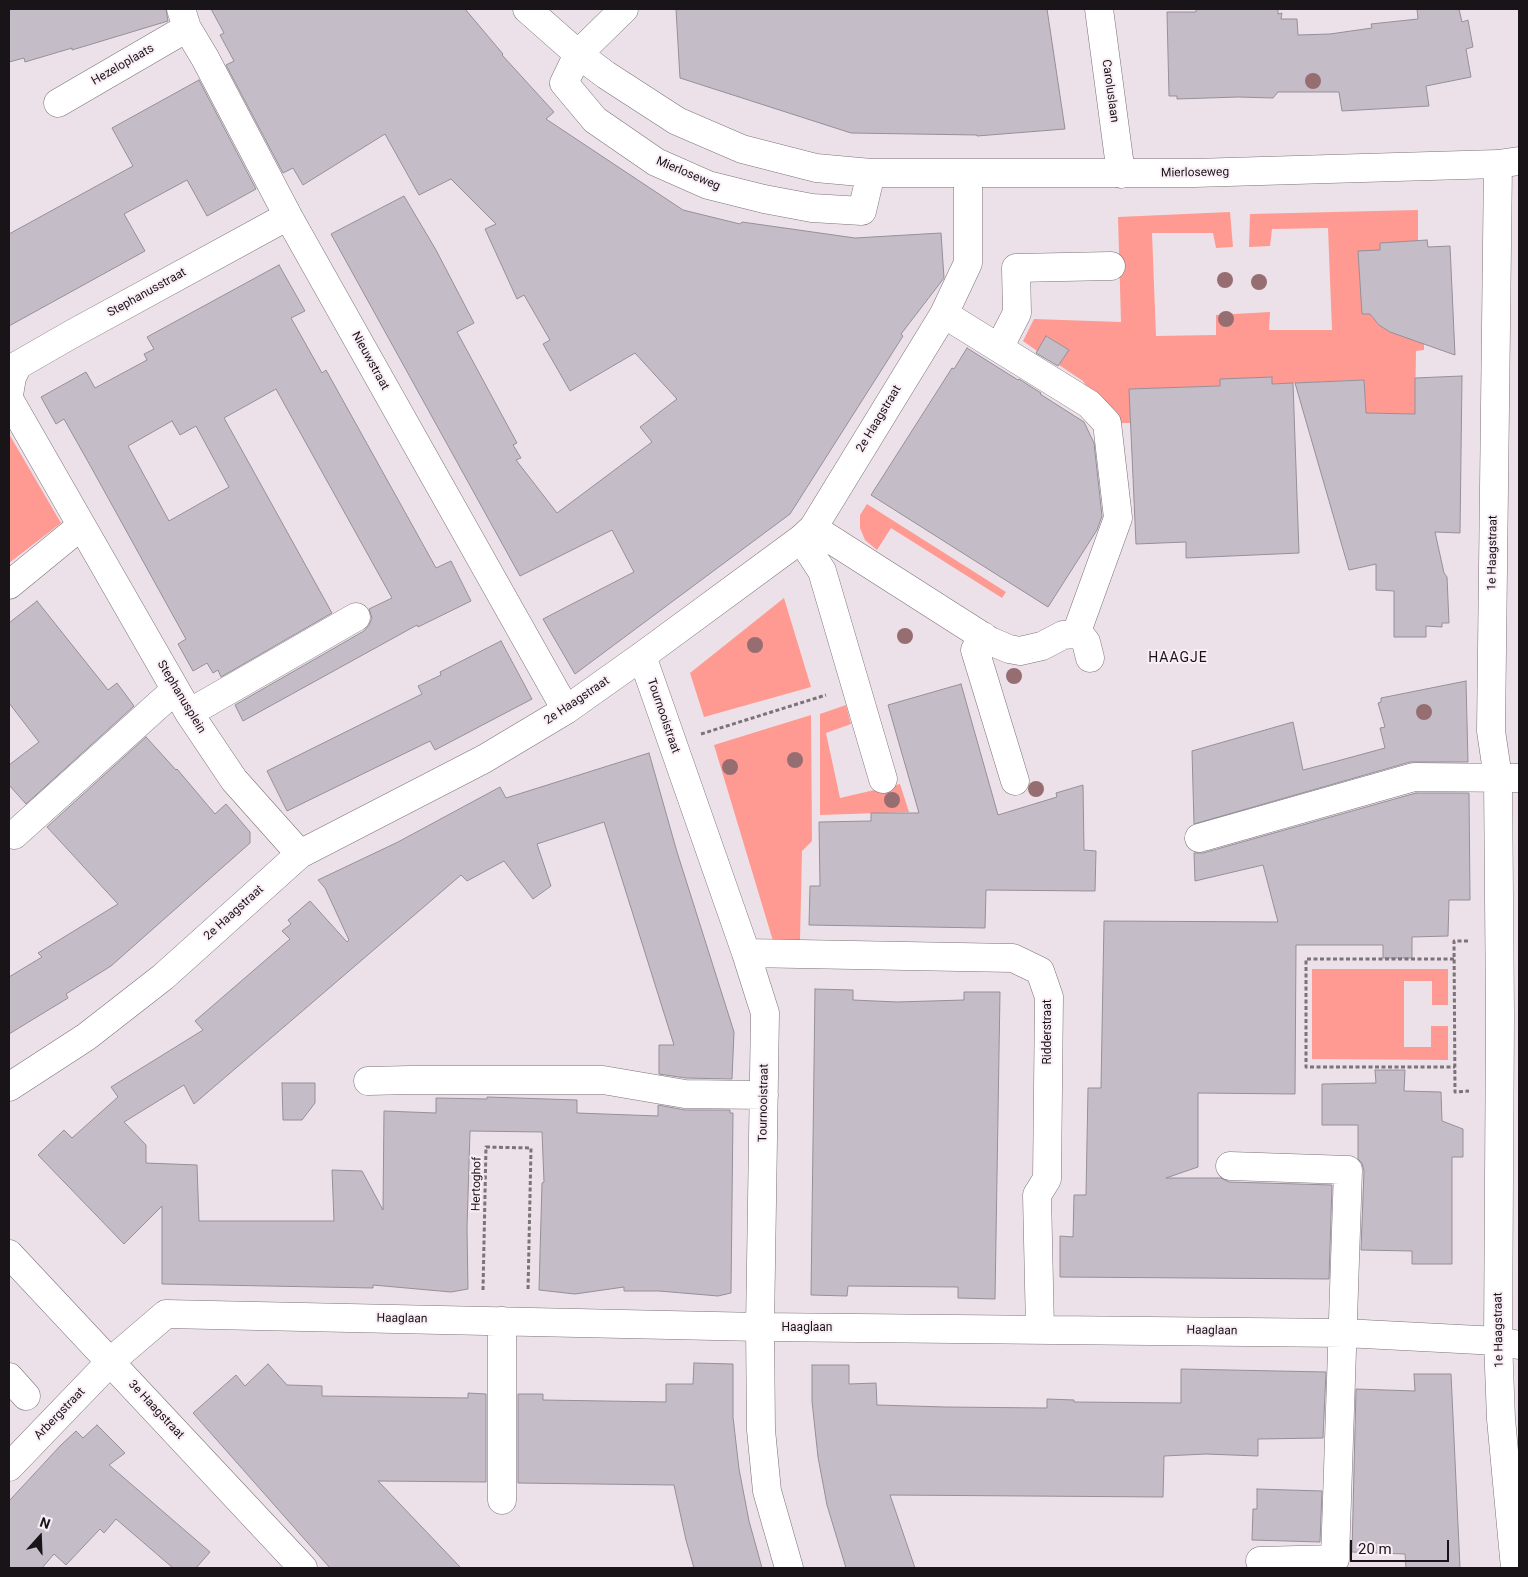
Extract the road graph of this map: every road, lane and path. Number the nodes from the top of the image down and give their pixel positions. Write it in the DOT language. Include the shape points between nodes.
graph roads {
  1 [pos="527,9"];
  2 [pos="624,9"];
  3 [pos="1099,9"];
  4 [pos="184,18"];
  5 [pos="578,54"];
  6 [pos="58,103"];
  7 [pos="1509,163"];
  8 [pos="871,173"];
  9 [pos="968,173"];
  10 [pos="1121,174"];
  11 [pos="288,216"];
  12 [pos="1111,266"];
  13 [pos="944,314"];
  14 [pos="998,348"];
  15 [pos="10,390"];
  16 [pos="81,526"];
  17 [pos="807,534"];
  18 [pos="9,585"];
  19 [pos="356,617"];
  20 [pos="1076,634"];
  21 [pos="983,636"];
  22 [pos="642,656"];
  23 [pos="1090,658"];
  24 [pos="856,686"];
  25 [pos="175,690"];
  26 [pos="566,710"];
  27 [pos="189,713"];
  28 [pos="672,743"];
  29 [pos="1509,778"];
  30 [pos="883,779"];
  31 [pos="1015,781"];
  32 [pos="14,835"];
  33 [pos="1199,838"];
  34 [pos="300,854"];
  35 [pos="1499,941"];
  36 [pos="746,953"];
  37 [pos="1454,959"];
  38 [pos="1455,1067"];
  39 [pos="368,1082"];
  40 [pos="9,1087"];
  41 [pos="1499,1091"];
  42 [pos="764,1095"];
  43 [pos="1230,1166"];
  44 [pos="9,1254"];
  45 [pos="504,1321"];
  46 [pos="760,1327"];
  47 [pos="1040,1329"];
  48 [pos="1344,1333"];
  49 [pos="1509,1343"];
  50 [pos="111,1361"];
  51 [pos="9,1466"];
  52 [pos="502,1500"];
  53 [pos="1260,1561"];
  54 [pos="303,1568"];
  55 [pos="788,1568"];
  56 [pos="1515,1568"];
  1 -- 5 [label="street, Mierloseweg"];
  2 -- 5 [label="street"];
  3 -- 10 [label="street, Caroluslaan"];
  4 -- 6 [label="street, Hezeloplaats"];
  4 -- 11 [label="street, Nieuwstraat"];
  5 -- 8 [label="street, Mierloseweg" via="677,121 742,149 816,168"];
  5 -- 8 [label="street, Mierloseweg" via="564,83 595,120 656,162 708,186 812,208 862,211"];
  7 -- 10 [label="street, Mierloseweg"];
  7 -- 29 [label="street, 1e Haagstraat" via="1491,731"];
  8 -- 9 [label="street, Mierloseweg"];
  9 -- 10 [label="street, Mierloseweg"];
  9 -- 13 [label="street, 2e Haagstraat" via="968,263"];
  11 -- 15 [label="street, Stephanusstraat" via="18,366"];
  11 -- 26 [label="street, Nieuwstraat"];
  12 -- 14 [label="street" via="1016,268 1017,313"];
  13 -- 14 [label="street"];
  13 -- 17 [label="street, 2e Haagstraat"];
  14 -- 20 [label="street" via="1089,404 1107,423 1118,518"];
  15 -- 16 [label="street, Stephanusplein"];
  16 -- 18 [label="street"];
  16 -- 25 [label="street, Stephanusplein"];
  17 -- 21 [label="street"];
  17 -- 22 [label="street, 2e Haagstraat"];
  17 -- 24 [label="street" via="822,571"];
  19 -- 27 [label="street"];
  20 -- 21 [label="street" via="1062,635 1042,646 1020,650 1009,649"];
  20 -- 23 [label="street" via="1086,642"];
  21 -- 31 [label="street" via="975,650"];
  22 -- 26 [label="street, 2e Haagstraat"];
  22 -- 28 [label="street, Tournooistraat"];
  24 -- 28 [label="path"];
  24 -- 30 [label="street"];
  25 -- 27 [label="street, Stephanusplein"];
  25 -- 32 [label="street"];
  26 -- 34 [label="street, 2e Haagstraat" via="484,759"];
  27 -- 34 [label="street, Stephanusplein" via="234,780"];
  28 -- 36 [label="street, Tournooistraat"];
  29 -- 33 [label="street" via="1414,777"];
  29 -- 35 [label="street, 1e Haagstraat"];
  34 -- 40 [label="street, 2e Haagstraat" via="163,977 86,1037"];
  35 -- 37 [label="path" via="1454,941"];
  35 -- 41 [label="street, 1e Haagstraat"];
  36 -- 42 [label="street, Tournooistraat" via="765,1013"];
  36 -- 47 [label="street, Ridderstraat" via="1013,958 1040,970 1048,997 1047,1179 1036,1195"];
  37 -- 38 [label="path"];
  37 -- 38 [label="path" via="1306,959 1306,1067"];
  38 -- 41 [label="path" via="1455,1092"];
  39 -- 42 [label="street" via="603,1080 685,1094"];
  41 -- 49 [label="street, 1e Haagstraat"];
  42 -- 46 [label="street, Tournooistraat"];
  43 -- 48 [label="street" via="1348,1170"];
  44 -- 50 [label="street, 3e Haagstraat"];
  45 -- 45 [label="path, Hertoghof" via="531,1148 486,1147"];
  45 -- 46 [label="street, Haaglaan"];
  45 -- 50 [label="street, Haaglaan" via="166,1314"];
  45 -- 52 [label="street"];
  46 -- 47 [label="street, Haaglaan"];
  46 -- 55 [label="street, Tournooistraat" via="761,1430 767,1491"];
  47 -- 48 [label="street, Haaglaan"];
  48 -- 49 [label="street, Haaglaan"];
  48 -- 53 [label="street" via="1335,1559"];
  49 -- 56 [label="street, 1e Haagstraat" via="1501,1419"];
  50 -- 51 [label="street, Arbergstraat"];
  50 -- 54 [label="street, 3e Haagstraat"];
}
